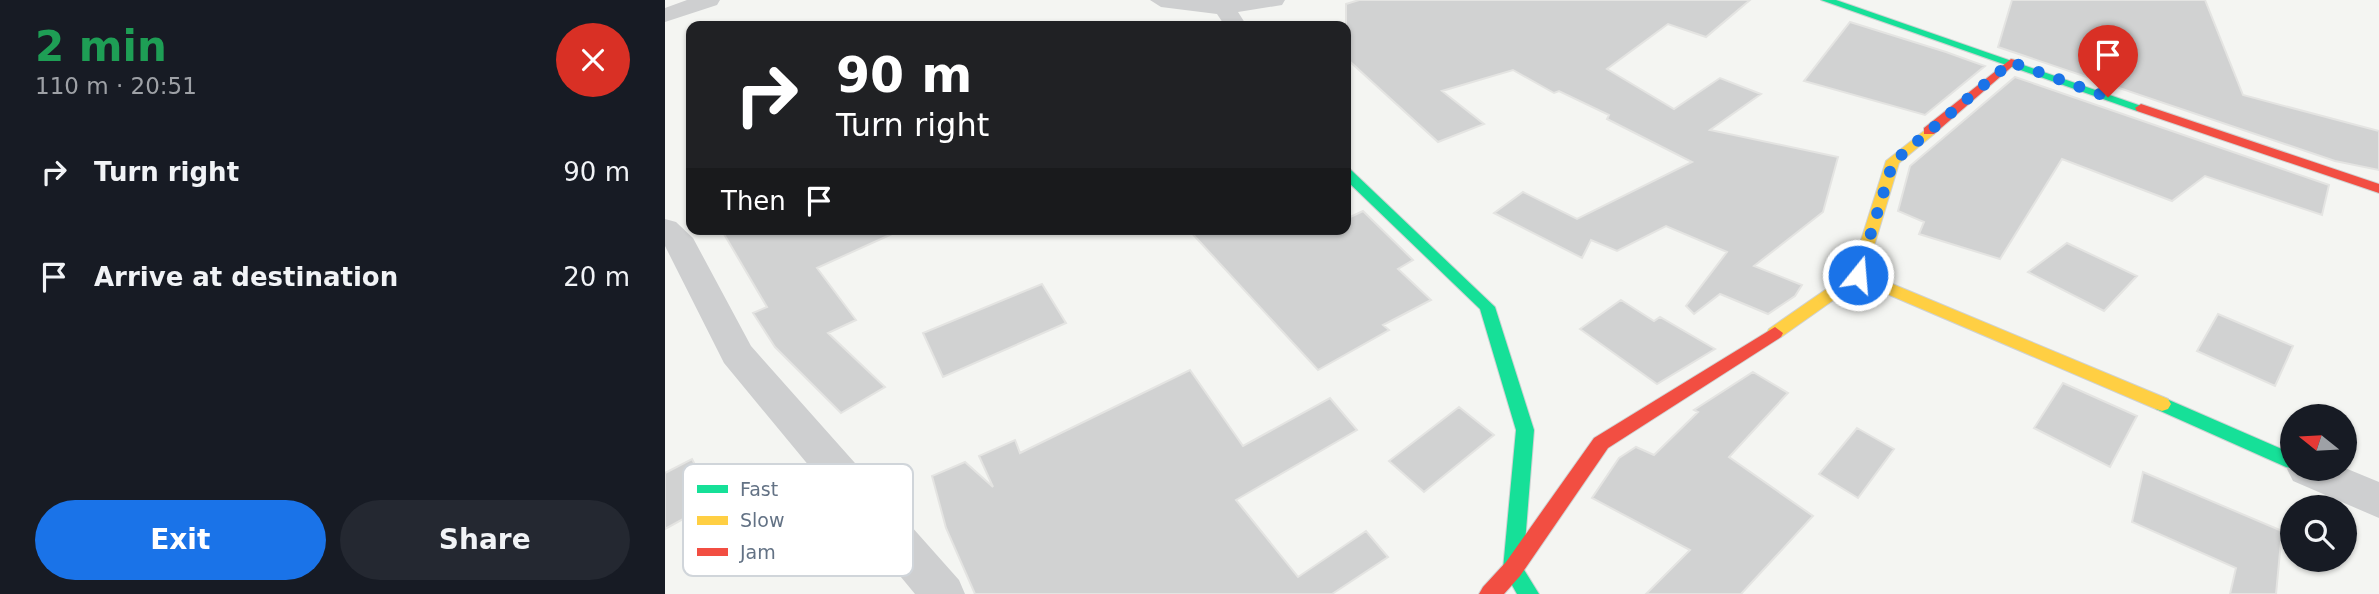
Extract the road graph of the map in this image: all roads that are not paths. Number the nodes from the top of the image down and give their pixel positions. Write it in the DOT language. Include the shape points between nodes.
graph roads {
  1 [pos="709,0"];
  2 [pos="1161,0"];
  3 [pos="1273,0"];
  4 [pos="1826,0"];
  5 [pos="665,15"];
  6 [pos="1230,17"];
  7 [pos="2011,62"];
  8 [pos="1351,178"];
  9 [pos="2379,189"];
  10 [pos="665,229"];
  11 [pos="1858,275"];
  12 [pos="2280,456"];
  13 [pos="831,464"];
  14 [pos="2334,481"];
  15 [pos="2379,501"];
  16 [pos="913,559"];
  17 [pos="1513,569"];
  18 [pos="943,594"];
  19 [pos="1490,594"];
  20 [pos="1528,594"];
  1 -- 5 [label="street"];
  2 -- 6 [label="street"];
  3 -- 6 [label="street"];
  4 -- 7 [label="street"];
  7 -- 9 [label="street"];
  7 -- 11 [label="street" via="1893,162"];
  8 -- 17 [label="street" via="1487,307 1525,430"];
  10 -- 13 [label="street" via="682,245 737,354"];
  11 -- 12 [label="street"];
  11 -- 17 [label="street" via="1734,361 1601,443"];
  14 -- 15 [label="street"];
  16 -- 18 [label="street"];
  17 -- 19 [label="street"];
  17 -- 20 [label="street"];
}
